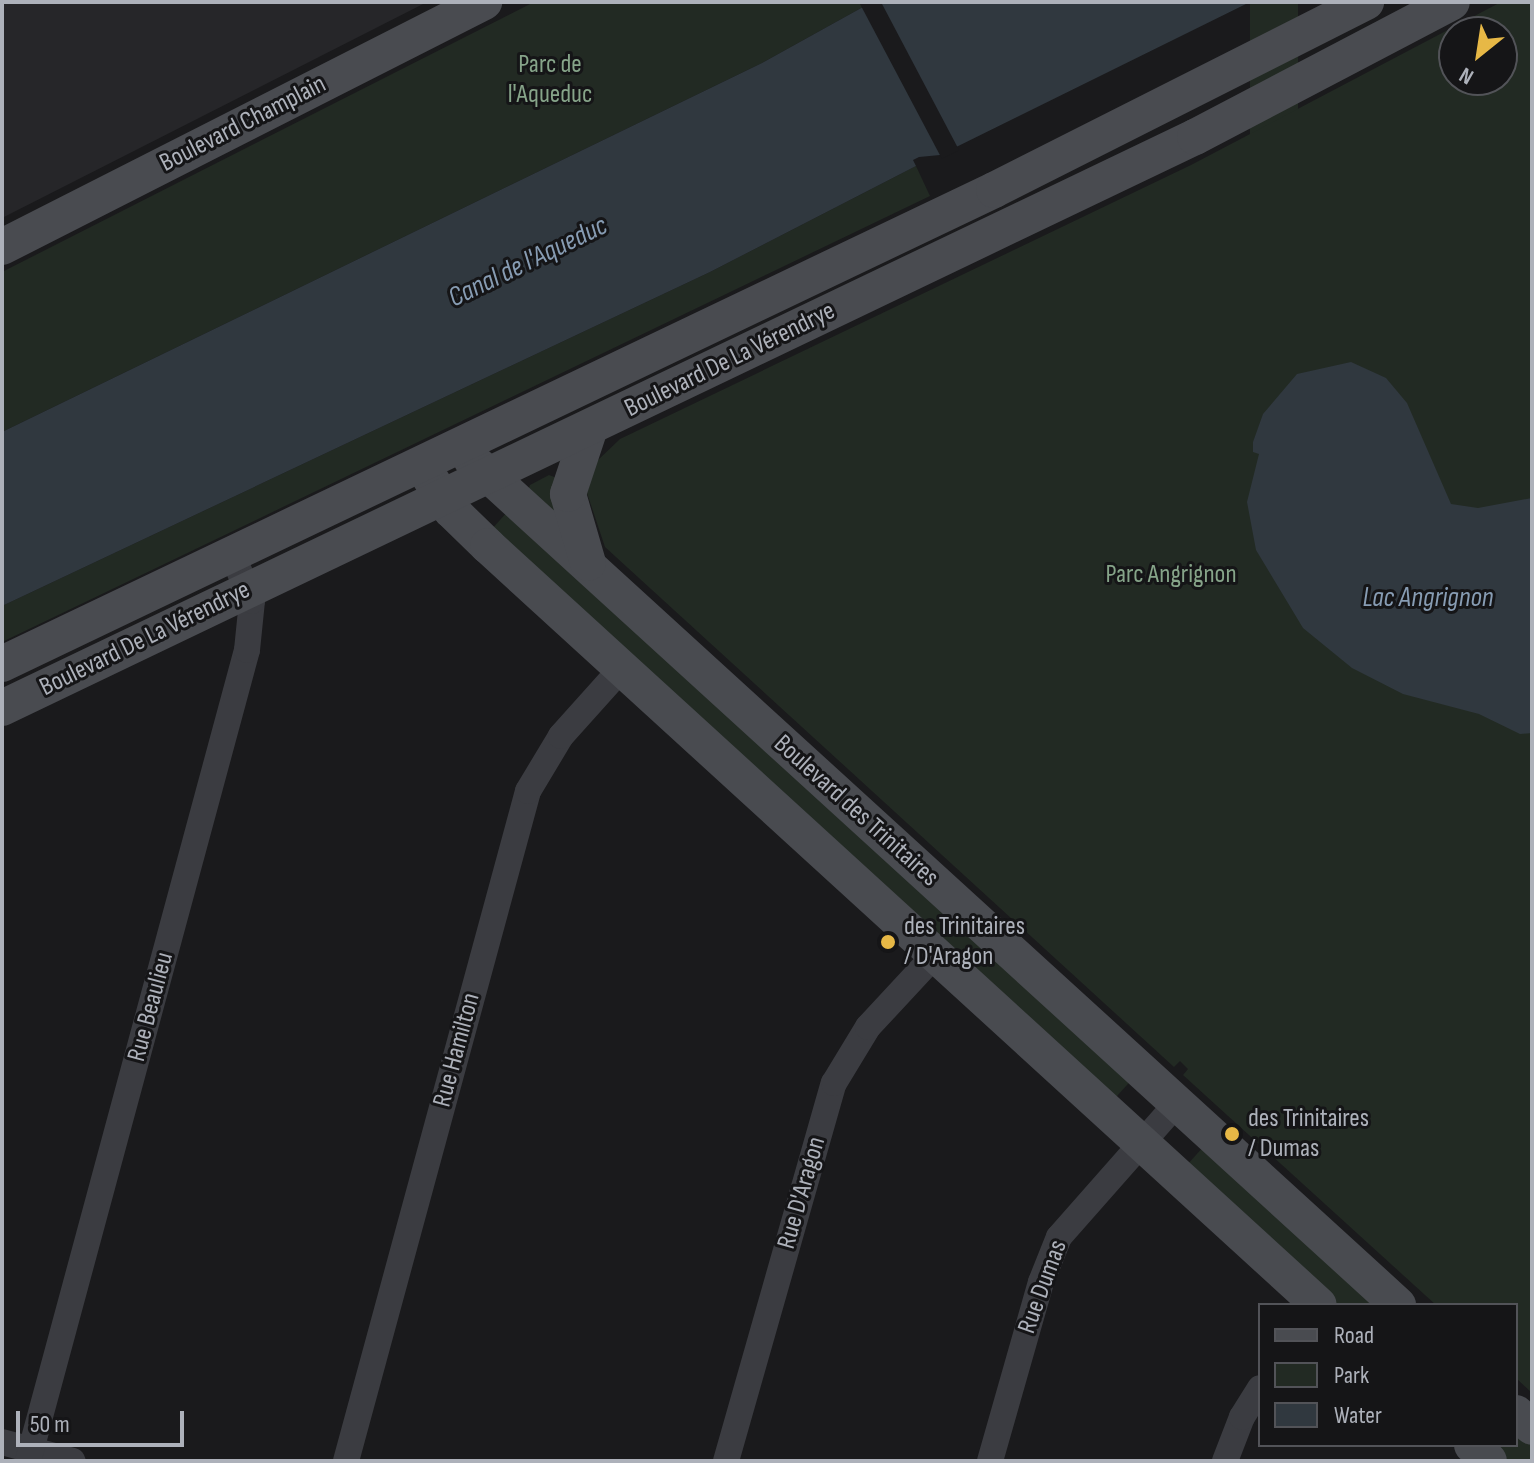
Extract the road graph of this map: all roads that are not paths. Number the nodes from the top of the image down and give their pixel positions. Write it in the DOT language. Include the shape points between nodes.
graph roads {
  1 [pos="484,2"];
  2 [pos="1366,2"];
  3 [pos="1452,2"];
  4 [pos="2,247"];
  5 [pos="590,428"];
  6 [pos="456,445"];
  7 [pos="422,462"];
  8 [pos="488,475"];
  9 [pos="442,497"];
  10 [pos="232,554"];
  11 [pos="589,568"];
  12 [pos="249,589"];
  13 [pos="2,664"];
  14 [pos="622,668"];
  15 [pos="2,708"];
  16 [pos="935,955"];
  17 [pos="1177,1103"];
  18 [pos="1141,1142"];
  19 [pos="1317,1303"];
  20 [pos="1396,1303"];
  21 [pos="1258,1391"];
  22 [pos="2,1442"];
  23 [pos="1474,1447"];
  24 [pos="30,1455"];
  25 [pos="73,1461"];
  26 [pos="346,1461"];
  27 [pos="726,1461"];
  28 [pos="990,1461"];
  29 [pos="1225,1461"];
  30 [pos="1489,1461"];
  1 -- 4 [label="main road, Boulevard Champlain"];
  2 -- 6 [label="main road, Boulevard De La Vérendrye" via="994,190"];
  3 -- 5 [label="main road, Boulevard De La Vérendrye" via="1195,137"];
  5 -- 8 [label="main road, Boulevard De La Vérendrye"];
  5 -- 11 [label="main road" via="568,494"];
  6 -- 7 [label="main road, Boulevard De La Vérendrye"];
  6 -- 8 [label="main road, Boulevard des Trinitaires"];
  7 -- 9 [label="main road, Boulevard des Trinitaires"];
  7 -- 10 [label="main road, Boulevard De La Vérendrye"];
  8 -- 9 [label="main road, Boulevard De La Vérendrye"];
  8 -- 11 [label="main road, Boulevard des Trinitaires"];
  9 -- 12 [label="main road, Boulevard De La Vérendrye"];
  9 -- 14 [label="main road, Boulevard des Trinitaires"];
  10 -- 12 [label="street, Rue Beaulieu"];
  10 -- 13 [label="main road, Boulevard De La Vérendrye"];
  11 -- 17 [label="main road, Boulevard des Trinitaires"];
  12 -- 15 [label="main road, Boulevard De La Vérendrye"];
  12 -- 24 [label="street, Rue Beaulieu" via="253,612 247,650"];
  14 -- 16 [label="main road, Boulevard des Trinitaires"];
  14 -- 26 [label="street, Rue Hamilton" via="561,736 528,791"];
  16 -- 18 [label="main road, Boulevard des Trinitaires"];
  16 -- 27 [label="street, Rue D'Aragon" via="868,1027 834,1083"];
  17 -- 18 [label="street, Rue Dumas"];
  17 -- 20 [label="main road, Boulevard des Trinitaires"];
  18 -- 19 [label="main road, Boulevard des Trinitaires"];
  18 -- 28 [label="street, Rue Dumas" via="1067,1224 1048,1259"];
  21 -- 29 [label="street"];
  22 -- 24 [label="street"];
  23 -- 30 [label="main road"];
  24 -- 25 [label="street"];
}
